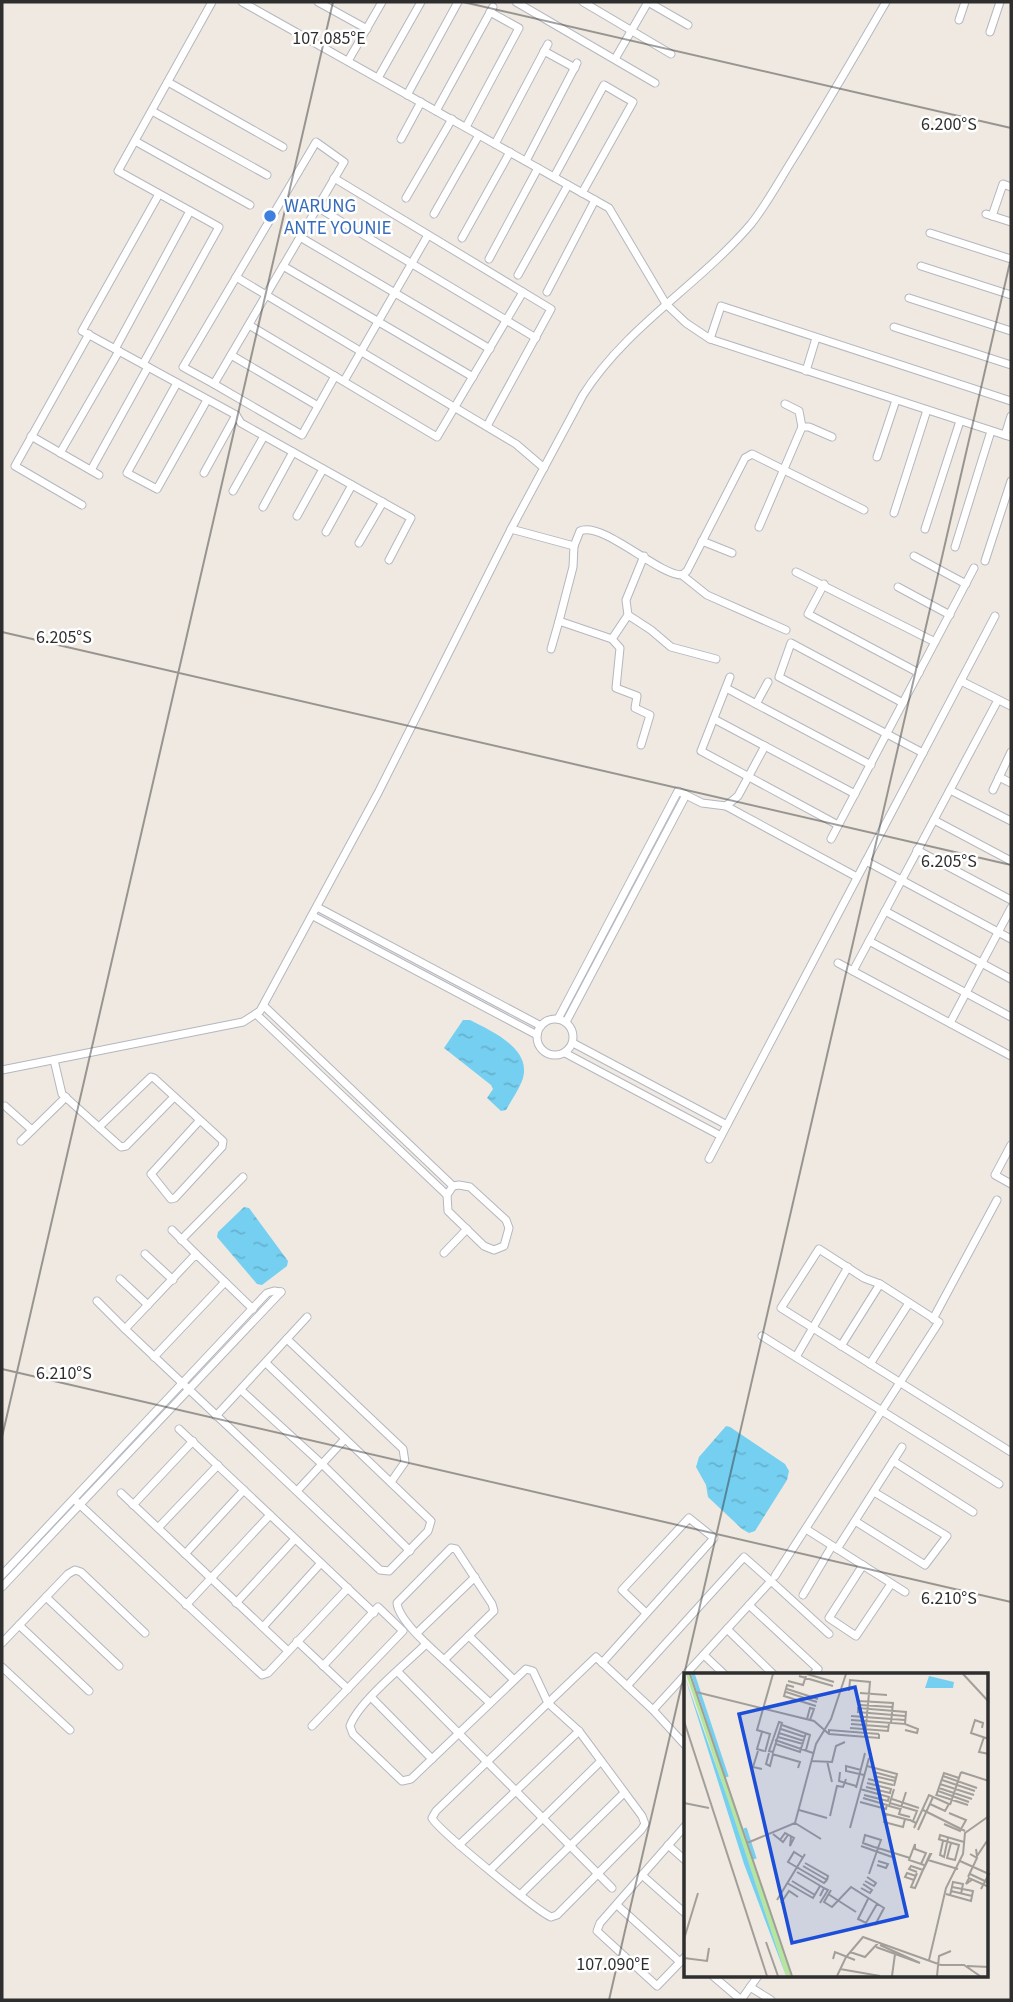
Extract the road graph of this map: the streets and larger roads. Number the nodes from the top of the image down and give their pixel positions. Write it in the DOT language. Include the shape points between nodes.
graph roads {
  1 [pos="212,2"];
  2 [pos="242,2"];
  3 [pos="318,2"];
  4 [pos="382,2"];
  5 [pos="421,2"];
  6 [pos="458,2"];
  7 [pos="583,2"];
  8 [pos="648,2"];
  9 [pos="886,2"];
  10 [pos="965,2"];
  11 [pos="1000,2"];
  12 [pos="520,3"];
  13 [pos="959,20"];
  14 [pos="688,25"];
  15 [pos="367,29"];
  16 [pos="632,30"];
  17 [pos="990,32"];
  18 [pos="671,54"];
  19 [pos="615,59"];
  20 [pos="348,61"];
  21 [pos="378,78"];
  22 [pos="168,82"];
  23 [pos="655,83"];
  24 [pos="407,95"];
  25 [pos="421,102"];
  26 [pos="152,111"];
  27 [pos="436,111"];
  28 [pos="452,120"];
  29 [pos="466,127"];
  30 [pos="479,135"];
  31 [pos="401,139"];
  32 [pos="135,141"];
  33 [pos="495,144"];
  34 [pos="283,146"];
  35 [pos="510,152"];
  36 [pos="526,161"];
  37 [pos="538,168"];
  38 [pos="267,175"];
  39 [pos="554,177"];
  40 [pos="334,178"];
  41 [pos="568,185"];
  42 [pos="1011,187"];
  43 [pos="582,192"];
  44 [pos="159,194"];
  45 [pos="406,198"];
  46 [pos="595,200"];
  47 [pos="250,205"];
  48 [pos="317,207"];
  49 [pos="190,211"];
  50 [pos="434,214"];
  51 [pos="1011,222"];
  52 [pos="930,233"];
  53 [pos="428,235"];
  54 [pos="300,237"];
  55 [pos="462,238"];
  56 [pos="489,259"];
  57 [pos="1011,259"];
  58 [pos="412,264"];
  59 [pos="283,266"];
  60 [pos="921,266"];
  61 [pos="518,275"];
  62 [pos="236,277"];
  63 [pos="523,292"];
  64 [pos="547,292"];
  65 [pos="395,293"];
  66 [pos="266,295"];
  67 [pos="1011,295"];
  68 [pos="909,298"];
  69 [pos="666,304"];
  70 [pos="507,320"];
  71 [pos="378,322"];
  72 [pos="249,325"];
  73 [pos="894,327"];
  74 [pos="1011,331"];
  75 [pos="89,334"];
  76 [pos="536,338"];
  77 [pos="816,338"];
  78 [pos="710,339"];
  79 [pos="490,349"];
  80 [pos="117,350"];
  81 [pos="361,352"];
  82 [pos="231,355"];
  83 [pos="145,365"];
  84 [pos="1011,365"];
  85 [pos="806,371"];
  86 [pos="335,376"];
  87 [pos="472,377"];
  88 [pos="344,381"];
  89 [pos="177,383"];
  90 [pos="214,384"];
  91 [pos="207,400"];
  92 [pos="896,400"];
  93 [pos="1011,401"];
  94 [pos="785,404"];
  95 [pos="318,406"];
  96 [pos="455,407"];
  97 [pos="928,410"];
  98 [pos="236,415"];
  99 [pos="1011,416"];
  100 [pos="960,421"];
  101 [pos="486,426"];
  102 [pos="802,428"];
  103 [pos="991,431"];
  104 [pos="31,436"];
  105 [pos="264,436"];
  106 [pos="1008,436"];
  107 [pos="832,437"];
  108 [pos="293,452"];
  109 [pos="60,453"];
  110 [pos="877,457"];
  111 [pos="544,468"];
  112 [pos="323,469"];
  113 [pos="785,469"];
  114 [pos="91,470"];
  115 [pos="204,473"];
  116 [pos="99,475"];
  117 [pos="1011,481"];
  118 [pos="352,485"];
  119 [pos="233,491"];
  120 [pos="383,502"];
  121 [pos="82,505"];
  122 [pos="263,507"];
  123 [pos="864,510"];
  124 [pos="894,513"];
  125 [pos="297,516"];
  126 [pos="759,527"];
  127 [pos="511,529"];
  128 [pos="925,529"];
  129 [pos="326,532"];
  130 [pos="702,541"];
  131 [pos="359,543"];
  132 [pos="574,546"];
  133 [pos="956,547"];
  134 [pos="732,553"];
  135 [pos="644,556"];
  136 [pos="914,556"];
  137 [pos="389,560"];
  138 [pos="985,561"];
  139 [pos="974,568"];
  140 [pos="796,572"];
  141 [pos="682,575"];
  142 [pos="824,584"];
  143 [pos="966,584"];
  144 [pos="898,587"];
  145 [pos="628,615"];
  146 [pos="950,615"];
  147 [pos="995,616"];
  148 [pos="559,621"];
  149 [pos="786,630"];
  150 [pos="612,639"];
  151 [pos="936,642"];
  152 [pos="551,649"];
  153 [pos="716,659"];
  154 [pos="919,673"];
  155 [pos="730,677"];
  156 [pos="961,681"];
  157 [pos="768,682"];
  158 [pos="726,688"];
  159 [pos="998,699"];
  160 [pos="903,703"];
  161 [pos="755,704"];
  162 [pos="1011,706"];
  163 [pos="714,719"];
  164 [pos="887,734"];
  165 [pos="641,745"];
  166 [pos="765,746"];
  167 [pos="1011,752"];
  168 [pos="923,753"];
  169 [pos="870,765"];
  170 [pos="749,777"];
  171 [pos="999,777"];
  172 [pos="1011,783"];
  173 [pos="950,790"];
  174 [pos="993,790"];
  175 [pos="855,794"];
  176 [pos="726,806"];
  177 [pos="934,820"];
  178 [pos="1011,821"];
  179 [pos="838,825"];
  180 [pos="831,839"];
  181 [pos="917,850"];
  182 [pos="866,861"];
  183 [pos="1011,861"];
  184 [pos="857,877"];
  185 [pos="902,880"];
  186 [pos="1011,900"];
  187 [pos="317,907"];
  188 [pos="1011,908"];
  189 [pos="885,911"];
  190 [pos="313,916"];
  191 [pos="999,932"];
  192 [pos="1011,939"];
  193 [pos="869,941"];
  194 [pos="838,963"];
  195 [pos="982,963"];
  196 [pos="853,971"];
  197 [pos="1011,979"];
  198 [pos="966,993"];
  199 [pos="264,1006"];
  200 [pos="256,1014"];
  201 [pos="1011,1017"];
  202 [pos="562,1020"];
  203 [pos="950,1023"];
  204 [pos="541,1026"];
  205 [pos="537,1035"];
  206 [pos="573,1043"];
  207 [pos="565,1053"];
  208 [pos="1011,1056"];
  209 [pos="54,1060"];
  210 [pos="2,1070"];
  211 [pos="66,1097"];
  212 [pos="174,1097"];
  213 [pos="364,1101"];
  214 [pos="5,1106"];
  215 [pos="357,1110"];
  216 [pos="200,1120"];
  217 [pos="727,1125"];
  218 [pos="99,1127"];
  219 [pos="32,1130"];
  220 [pos="721,1136"];
  221 [pos="20,1141"];
  222 [pos="1011,1145"];
  223 [pos="709,1159"];
  224 [pos="243,1177"];
  225 [pos="1011,1184"];
  226 [pos="453,1186"];
  227 [pos="447,1195"];
  228 [pos="997,1200"];
  229 [pos="467,1229"];
  230 [pos="172,1230"];
  231 [pos="181,1240"];
  232 [pos="444,1253"];
  233 [pos="145,1254"];
  234 [pos="196,1254"];
  235 [pos="848,1267"];
  236 [pos="120,1279"];
  237 [pos="173,1280"];
  238 [pos="225,1282"];
  239 [pos="880,1284"];
  240 [pos="97,1301"];
  241 [pos="909,1303"];
  242 [pos="148,1305"];
  243 [pos="253,1309"];
  244 [pos="307,1317"];
  245 [pos="933,1318"];
  246 [pos="813,1328"];
  247 [pos="125,1329"];
  248 [pos="762,1336"];
  249 [pos="287,1339"];
  250 [pos="841,1346"];
  251 [pos="154,1357"];
  252 [pos="796,1357"];
  253 [pos="266,1363"];
  254 [pos="870,1364"];
  255 [pos="900,1382"];
  256 [pos="185,1387"];
  257 [pos="241,1390"];
  258 [pos="882,1411"];
  259 [pos="216,1416"];
  260 [pos="179,1429"];
  261 [pos="345,1439"];
  262 [pos="193,1441"];
  263 [pos="902,1447"];
  264 [pos="1011,1452"];
  265 [pos="893,1461"];
  266 [pos="218,1465"];
  267 [pos="323,1465"];
  268 [pos="391,1482"];
  269 [pos="999,1484"];
  270 [pos="244,1490"];
  271 [pos="297,1492"];
  272 [pos="874,1492"];
  273 [pos="121,1493"];
  274 [pos="77,1502"];
  275 [pos="133,1505"];
  276 [pos="973,1512"];
  277 [pos="270,1515"];
  278 [pos="855,1521"];
  279 [pos="158,1528"];
  280 [pos="806,1529"];
  281 [pos="295,1539"];
  282 [pos="835,1548"];
  283 [pos="410,1551"];
  284 [pos="185,1554"];
  285 [pos="321,1563"];
  286 [pos="863,1565"];
  287 [pos="2,1575"];
  288 [pos="475,1577"];
  289 [pos="211,1578"];
  290 [pos="773,1579"];
  291 [pos="891,1584"];
  292 [pos="2,1587"];
  293 [pos="348,1588"];
  294 [pos="905,1592"];
  295 [pos="803,1595"];
  296 [pos="46,1597"];
  297 [pos="236,1602"];
  298 [pos="186,1605"];
  299 [pos="749,1605"];
  300 [pos="373,1613"];
  301 [pos="646,1613"];
  302 [pos="19,1625"];
  303 [pos="263,1627"];
  304 [pos="727,1629"];
  305 [pos="145,1633"];
  306 [pos="417,1633"];
  307 [pos="829,1633"];
  308 [pos="469,1636"];
  309 [pos="297,1641"];
  310 [pos="2,1643"];
  311 [pos="426,1644"];
  312 [pos="288,1651"];
  313 [pos="704,1655"];
  314 [pos="444,1660"];
  315 [pos="602,1663"];
  316 [pos="119,1665"];
  317 [pos="323,1666"];
  318 [pos="2,1667"];
  319 [pos="398,1672"];
  320 [pos="690,1673"];
  321 [pos="723,1673"];
  322 [pos="772,1673"];
  323 [pos="815,1673"];
  324 [pos="514,1680"];
  325 [pos="684,1681"];
  326 [pos="627,1686"];
  327 [pos="348,1689"];
  328 [pos="89,1691"];
  329 [pos="371,1697"];
  330 [pos="490,1703"];
  331 [pos="548,1703"];
  332 [pos="653,1710"];
  333 [pos="313,1726"];
  334 [pos="70,1730"];
  335 [pos="579,1731"];
  336 [pos="459,1733"];
  337 [pos="684,1744"];
  338 [pos="432,1759"];
  339 [pos="601,1761"];
  340 [pos="487,1762"];
  341 [pos="516,1791"];
  342 [pos="624,1793"];
  343 [pos="543,1819"];
  344 [pos="684,1827"];
  345 [pos="459,1845"];
  346 [pos="668,1845"];
  347 [pos="570,1846"];
  348 [pos="684,1859"];
  349 [pos="490,1870"];
  350 [pos="597,1874"];
  351 [pos="642,1875"];
  352 [pos="612,1888"];
  353 [pos="520,1895"];
  354 [pos="617,1905"];
  355 [pos="684,1912"];
  356 [pos="683,1959"];
  357 [pos="715,1978"];
  358 [pos="757,1978"];
  359 [pos="750,1987"];
  360 [pos="761,1997"];
  361 [pos="741,2000"];
  362 [pos="771,2000"];
  1 -- 22 [label="street"];
  2 -- 20 [label="street"];
  3 -- 15 [label="street"];
  4 -- 15 [label="street"];
  5 -- 21 [label="street"];
  6 -- 24 [label="street"];
  7 -- 16 [label="street"];
  8 -- 14 [label="street"];
  8 -- 16 [label="street"];
  9 -- 69 [label="street" via="752,223"];
  10 -- 13 [label="street"];
  11 -- 17 [label="street"];
  12 -- 19 [label="street"];
  15 -- 20 [label="street"];
  16 -- 18 [label="street"];
  16 -- 19 [label="street"];
  19 -- 23 [label="street"];
  20 -- 21 [label="street"];
  21 -- 24 [label="street"];
  22 -- 26 [label="street"];
  22 -- 34 [label="street"];
  24 -- 25 [label="street"];
  25 -- 27 [label="street"];
  25 -- 31 [label="street"];
  26 -- 32 [label="street"];
  26 -- 38 [label="street"];
  27 -- 28 [label="street"];
  27 -- 29 [label="street" via="492,9 519,28"];
  28 -- 29 [label="street"];
  28 -- 45 [label="street"];
  29 -- 30 [label="street"];
  30 -- 33 [label="street"];
  30 -- 50 [label="street"];
  32 -- 44 [label="street" via="118,171"];
  32 -- 47 [label="street"];
  33 -- 35 [label="street"];
  33 -- 36 [label="street" via="546,48 576,66"];
  35 -- 36 [label="street"];
  35 -- 55 [label="street"];
  36 -- 37 [label="street"];
  37 -- 39 [label="street"];
  37 -- 56 [label="street"];
  39 -- 41 [label="street"];
  39 -- 43 [label="street" via="604,85 633,102"];
  40 -- 48 [label="street"];
  40 -- 53 [label="street"];
  40 -- 62 [label="street" via="344,162 316,142"];
  41 -- 43 [label="street"];
  41 -- 61 [label="street"];
  42 -- 51 [label="street" via="1003,184 989,215"];
  43 -- 46 [label="street"];
  44 -- 49 [label="street"];
  44 -- 75 [label="street" via="82,331"];
  46 -- 64 [label="street"];
  46 -- 69 [label="street" via="609,208"];
  48 -- 54 [label="street"];
  48 -- 58 [label="street"];
  49 -- 80 [label="street"];
  49 -- 83 [label="street" via="219,227"];
  52 -- 57 [label="street"];
  53 -- 58 [label="street"];
  53 -- 63 [label="street"];
  54 -- 59 [label="street"];
  54 -- 65 [label="street"];
  58 -- 65 [label="street"];
  58 -- 70 [label="street"];
  59 -- 66 [label="street"];
  59 -- 71 [label="street"];
  60 -- 67 [label="street"];
  62 -- 66 [label="street"];
  62 -- 90 [label="street" via="183,367"];
  63 -- 70 [label="street"];
  63 -- 76 [label="street" via="551,309"];
  65 -- 71 [label="street"];
  65 -- 79 [label="street"];
  66 -- 72 [label="street"];
  66 -- 81 [label="street"];
  68 -- 74 [label="street"];
  69 -- 78 [label="street"];
  69 -- 111 [label="street" via="593,379"];
  70 -- 76 [label="street"];
  70 -- 79 [label="street"];
  71 -- 81 [label="street"];
  71 -- 87 [label="street"];
  72 -- 82 [label="street"];
  72 -- 86 [label="street"];
  73 -- 84 [label="street"];
  75 -- 80 [label="street"];
  75 -- 104 [label="street"];
  76 -- 101 [label="street"];
  77 -- 78 [label="street" via="721,306"];
  77 -- 85 [label="street"];
  77 -- 93 [label="street"];
  78 -- 85 [label="street"];
  79 -- 87 [label="street"];
  80 -- 83 [label="street"];
  80 -- 109 [label="street"];
  81 -- 88 [label="street"];
  81 -- 96 [label="street"];
  82 -- 90 [label="street"];
  82 -- 95 [label="street"];
  83 -- 89 [label="street"];
  83 -- 114 [label="street"];
  85 -- 92 [label="street"];
  86 -- 88 [label="street"];
  86 -- 95 [label="street"];
  87 -- 96 [label="street"];
  88 -- 96 [label="street" via="437,437"];
  89 -- 91 [label="street"];
  89 -- 91 [label="street" via="127,472 147,484 157,489"];
  90 -- 95 [label="street" via="302,435"];
  91 -- 98 [label="street"];
  92 -- 97 [label="street"];
  92 -- 110 [label="street"];
  94 -- 102 [label="street" via="799,411"];
  96 -- 101 [label="street"];
  97 -- 100 [label="street"];
  97 -- 124 [label="street"];
  98 -- 105 [label="street"];
  98 -- 115 [label="street"];
  99 -- 106 [label="street"];
  100 -- 103 [label="street"];
  100 -- 128 [label="street"];
  101 -- 111 [label="street"];
  102 -- 107 [label="street"];
  102 -- 113 [label="street"];
  103 -- 106 [label="street"];
  103 -- 133 [label="street"];
  104 -- 109 [label="street"];
  104 -- 121 [label="street" via="15,466"];
  105 -- 108 [label="street"];
  105 -- 119 [label="street"];
  108 -- 112 [label="street"];
  108 -- 122 [label="street"];
  109 -- 114 [label="street"];
  111 -- 127 [label="street"];
  112 -- 118 [label="street"];
  112 -- 125 [label="street"];
  113 -- 123 [label="street"];
  113 -- 126 [label="street"];
  113 -- 130 [label="street" via="754,454 746,456"];
  114 -- 116 [label="street"];
  117 -- 138 [label="street"];
  118 -- 120 [label="street"];
  118 -- 129 [label="street"];
  120 -- 131 [label="street"];
  120 -- 137 [label="street" via="411,518"];
  127 -- 132 [label="street"];
  127 -- 187 [label="street"];
  130 -- 134 [label="street"];
  130 -- 141 [label="street"];
  132 -- 135 [label="street" via="577,535 587,528"];
  132 -- 148 [label="street"];
  135 -- 141 [label="street"];
  135 -- 145 [label="street" via="626,600"];
  136 -- 143 [label="street"];
  139 -- 143 [label="street"];
  140 -- 142 [label="street"];
  141 -- 149 [label="street" via="707,595"];
  142 -- 151 [label="street"];
  142 -- 154 [label="street" via="808,614"];
  143 -- 146 [label="street"];
  144 -- 146 [label="street"];
  145 -- 150 [label="street"];
  145 -- 153 [label="street" via="671,647"];
  146 -- 151 [label="street"];
  147 -- 156 [label="street"];
  148 -- 150 [label="street"];
  148 -- 152 [label="street"];
  150 -- 165 [label="street" via="620,648 615,688 637,696 635,708 650,714"];
  151 -- 154 [label="street"];
  154 -- 160 [label="street"];
  155 -- 158 [label="street"];
  156 -- 159 [label="street"];
  156 -- 168 [label="street"];
  157 -- 161 [label="street"];
  158 -- 161 [label="street"];
  158 -- 163 [label="street"];
  159 -- 162 [label="street"];
  159 -- 173 [label="street"];
  160 -- 164 [label="street"];
  160 -- 164 [label="street" via="791,643 779,677"];
  161 -- 169 [label="street"];
  163 -- 166 [label="street"];
  163 -- 170 [label="street" via="701,751"];
  164 -- 168 [label="street"];
  164 -- 169 [label="street"];
  166 -- 170 [label="street"];
  166 -- 175 [label="street"];
  167 -- 171 [label="street"];
  168 -- 182 [label="street"];
  169 -- 175 [label="street"];
  170 -- 176 [label="street"];
  170 -- 179 [label="street"];
  171 -- 172 [label="street"];
  171 -- 174 [label="street"];
  173 -- 177 [label="street"];
  173 -- 178 [label="street"];
  175 -- 179 [label="street"];
  176 -- 184 [label="street"];
  176 -- 202 [label="street" via="702,803 678,791"];
  177 -- 181 [label="street"];
  177 -- 183 [label="street"];
  179 -- 180 [label="street"];
  181 -- 185 [label="street"];
  181 -- 186 [label="street"];
  182 -- 184 [label="street"];
  182 -- 185 [label="street"];
  184 -- 217 [label="street"];
  185 -- 189 [label="street"];
  185 -- 191 [label="street"];
  187 -- 190 [label="street"];
  187 -- 204 [label="street"];
  188 -- 191 [label="street"];
  189 -- 193 [label="street"];
  189 -- 195 [label="street"];
  190 -- 199 [label="street"];
  190 -- 205 [label="street"];
  191 -- 192 [label="street"];
  191 -- 195 [label="street"];
  193 -- 196 [label="street"];
  193 -- 198 [label="street"];
  194 -- 196 [label="street"];
  195 -- 197 [label="street"];
  195 -- 198 [label="street"];
  196 -- 203 [label="street"];
  198 -- 201 [label="street"];
  198 -- 203 [label="street"];
  199 -- 200 [label="street"];
  199 -- 213 [label="street"];
  200 -- 209 [label="street" via="243,1022"];
  200 -- 215 [label="street"];
  202 -- 204 [label="street" via="545,1021"];
  202 -- 206 [label="street" via="571,1028"];
  203 -- 208 [label="street"];
  204 -- 205 [label="street"];
  205 -- 207 [label="street" via="541,1050 548,1055"];
  206 -- 207 [label="street"];
  206 -- 217 [label="street"];
  207 -- 220 [label="street"];
  209 -- 210 [label="street"];
  209 -- 211 [label="street"];
  211 -- 218 [label="street"];
  211 -- 219 [label="street"];
  212 -- 216 [label="street"];
  212 -- 218 [label="street" via="126,1146 121,1147"];
  212 -- 218 [label="street" via="148,1077"];
  213 -- 215 [label="street"];
  213 -- 226 [label="street"];
  214 -- 219 [label="street"];
  215 -- 227 [label="street"];
  216 -- 216 [label="street" via="224,1144 171,1199 151,1174"];
  217 -- 220 [label="street"];
  219 -- 221 [label="street"];
  220 -- 223 [label="street"];
  222 -- 225 [label="street" via="995,1175"];
  224 -- 231 [label="street"];
  226 -- 227 [label="street"];
  226 -- 229 [label="street" via="470,1186 509,1228 504,1246 494,1250"];
  227 -- 229 [label="street" via="448,1211"];
  228 -- 245 [label="street"];
  229 -- 232 [label="street"];
  230 -- 231 [label="street"];
  231 -- 234 [label="street"];
  233 -- 237 [label="street"];
  234 -- 237 [label="street"];
  234 -- 238 [label="street"];
  235 -- 239 [label="street"];
  235 -- 246 [label="street"];
  235 -- 246 [label="street" via="819,1249 781,1308"];
  236 -- 242 [label="street"];
  237 -- 242 [label="street"];
  238 -- 243 [label="street"];
  238 -- 251 [label="street"];
  239 -- 241 [label="street"];
  239 -- 250 [label="street"];
  240 -- 247 [label="street"];
  241 -- 245 [label="street"];
  241 -- 254 [label="street"];
  242 -- 247 [label="street"];
  243 -- 256 [label="street"];
  243 -- 256 [label="street" via="267,1293 281,1292"];
  244 -- 249 [label="street"];
  245 -- 255 [label="street" via="939,1322"];
  246 -- 250 [label="street"];
  246 -- 252 [label="street"];
  247 -- 251 [label="street"];
  248 -- 252 [label="street"];
  249 -- 253 [label="street"];
  249 -- 268 [label="street" via="403,1449 405,1462"];
  250 -- 254 [label="street"];
  251 -- 256 [label="street"];
  252 -- 258 [label="street"];
  253 -- 257 [label="street"];
  253 -- 261 [label="street"];
  254 -- 255 [label="street"];
  255 -- 258 [label="street"];
  255 -- 264 [label="street"];
  256 -- 259 [label="street"];
  256 -- 274 [label="street"];
  257 -- 259 [label="street"];
  257 -- 267 [label="street"];
  258 -- 269 [label="street"];
  258 -- 280 [label="street"];
  259 -- 271 [label="street"];
  260 -- 262 [label="street"];
  261 -- 267 [label="street"];
  261 -- 268 [label="street"];
  262 -- 266 [label="street"];
  262 -- 275 [label="street"];
  263 -- 265 [label="street"];
  265 -- 272 [label="street"];
  265 -- 276 [label="street"];
  266 -- 270 [label="street"];
  266 -- 279 [label="street"];
  267 -- 271 [label="street"];
  267 -- 283 [label="street"];
  268 -- 283 [label="street" via="431,1521"];
  270 -- 277 [label="street"];
  270 -- 284 [label="street"];
  271 -- 283 [label="street" via="382,1572 392,1569"];
  272 -- 278 [label="street"];
  272 -- 278 [label="street" via="947,1536 925,1565"];
  273 -- 275 [label="street"];
  274 -- 287 [label="street"];
  274 -- 292 [label="street"];
  274 -- 298 [label="street"];
  275 -- 279 [label="street"];
  277 -- 281 [label="street"];
  277 -- 289 [label="street"];
  278 -- 282 [label="street"];
  279 -- 284 [label="street"];
  280 -- 282 [label="street"];
  280 -- 290 [label="street"];
  281 -- 285 [label="street"];
  281 -- 297 [label="street"];
  282 -- 286 [label="street"];
  282 -- 295 [label="street"];
  284 -- 289 [label="street"];
  285 -- 293 [label="street"];
  285 -- 303 [label="street"];
  286 -- 291 [label="street"];
  286 -- 291 [label="street" via="829,1618 856,1636"];
  288 -- 306 [label="street"];
  288 -- 306 [label="street" via="457,1549 445,1552 397,1604"];
  288 -- 308 [label="street" via="494,1611"];
  289 -- 297 [label="street"];
  289 -- 298 [label="street"];
  290 -- 299 [label="street"];
  290 -- 307 [label="street"];
  290 -- 326 [label="street" via="744,1557"];
  291 -- 294 [label="street"];
  293 -- 300 [label="street"];
  293 -- 309 [label="street"];
  296 -- 302 [label="street"];
  296 -- 305 [label="street" via="78,1570"];
  296 -- 316 [label="street"];
  297 -- 303 [label="street"];
  298 -- 312 [label="street" via="260,1674 268,1673"];
  299 -- 304 [label="street"];
  299 -- 323 [label="street" via="818,1669"];
  300 -- 317 [label="street"];
  300 -- 327 [label="street" via="378,1608 403,1631"];
  301 -- 301 [label="street" via="622,1590 689,1518 715,1538"];
  301 -- 315 [label="street"];
  302 -- 310 [label="street"];
  302 -- 328 [label="street"];
  303 -- 312 [label="street"];
  304 -- 313 [label="street"];
  304 -- 322 [label="street"];
  306 -- 311 [label="street"];
  308 -- 314 [label="street"];
  308 -- 324 [label="street"];
  309 -- 312 [label="street"];
  309 -- 317 [label="street"];
  311 -- 314 [label="street"];
  311 -- 319 [label="street"];
  313 -- 320 [label="street"];
  313 -- 321 [label="street"];
  314 -- 330 [label="street"];
  315 -- 326 [label="street"];
  315 -- 331 [label="street" via="596,1657"];
  317 -- 327 [label="street"];
  318 -- 334 [label="street"];
  319 -- 329 [label="street"];
  319 -- 336 [label="street"];
  324 -- 330 [label="street"];
  324 -- 331 [label="street" via="531,1669"];
  325 -- 332 [label="street"];
  326 -- 332 [label="street"];
  327 -- 333 [label="street"];
  329 -- 338 [label="street"];
  329 -- 338 [label="street" via="351,1722 353,1734 402,1780 411,1779"];
  330 -- 336 [label="street"];
  331 -- 335 [label="street"];
  331 -- 340 [label="street"];
  332 -- 337 [label="street"];
  335 -- 339 [label="street"];
  335 -- 341 [label="street"];
  336 -- 338 [label="street"];
  336 -- 340 [label="street"];
  339 -- 342 [label="street"];
  339 -- 343 [label="street"];
  340 -- 341 [label="street"];
  340 -- 345 [label="street" via="432,1818"];
  341 -- 343 [label="street"];
  341 -- 345 [label="street"];
  342 -- 347 [label="street"];
  342 -- 350 [label="street" via="642,1816 644,1827"];
  343 -- 347 [label="street"];
  343 -- 349 [label="street"];
  344 -- 346 [label="street"];
  345 -- 349 [label="street"];
  346 -- 348 [label="street"];
  346 -- 351 [label="street"];
  347 -- 350 [label="street"];
  347 -- 353 [label="street"];
  349 -- 353 [label="street"];
  350 -- 352 [label="street"];
  350 -- 353 [label="street" via="554,1917"];
  351 -- 354 [label="street"];
  351 -- 355 [label="street"];
  354 -- 356 [label="street"];
  354 -- 356 [label="street" via="597,1928 598,1933 657,1986"];
  357 -- 361 [label="street"];
  358 -- 359 [label="street"];
  359 -- 360 [label="street"];
  359 -- 361 [label="street"];
  360 -- 362 [label="street"];
}
